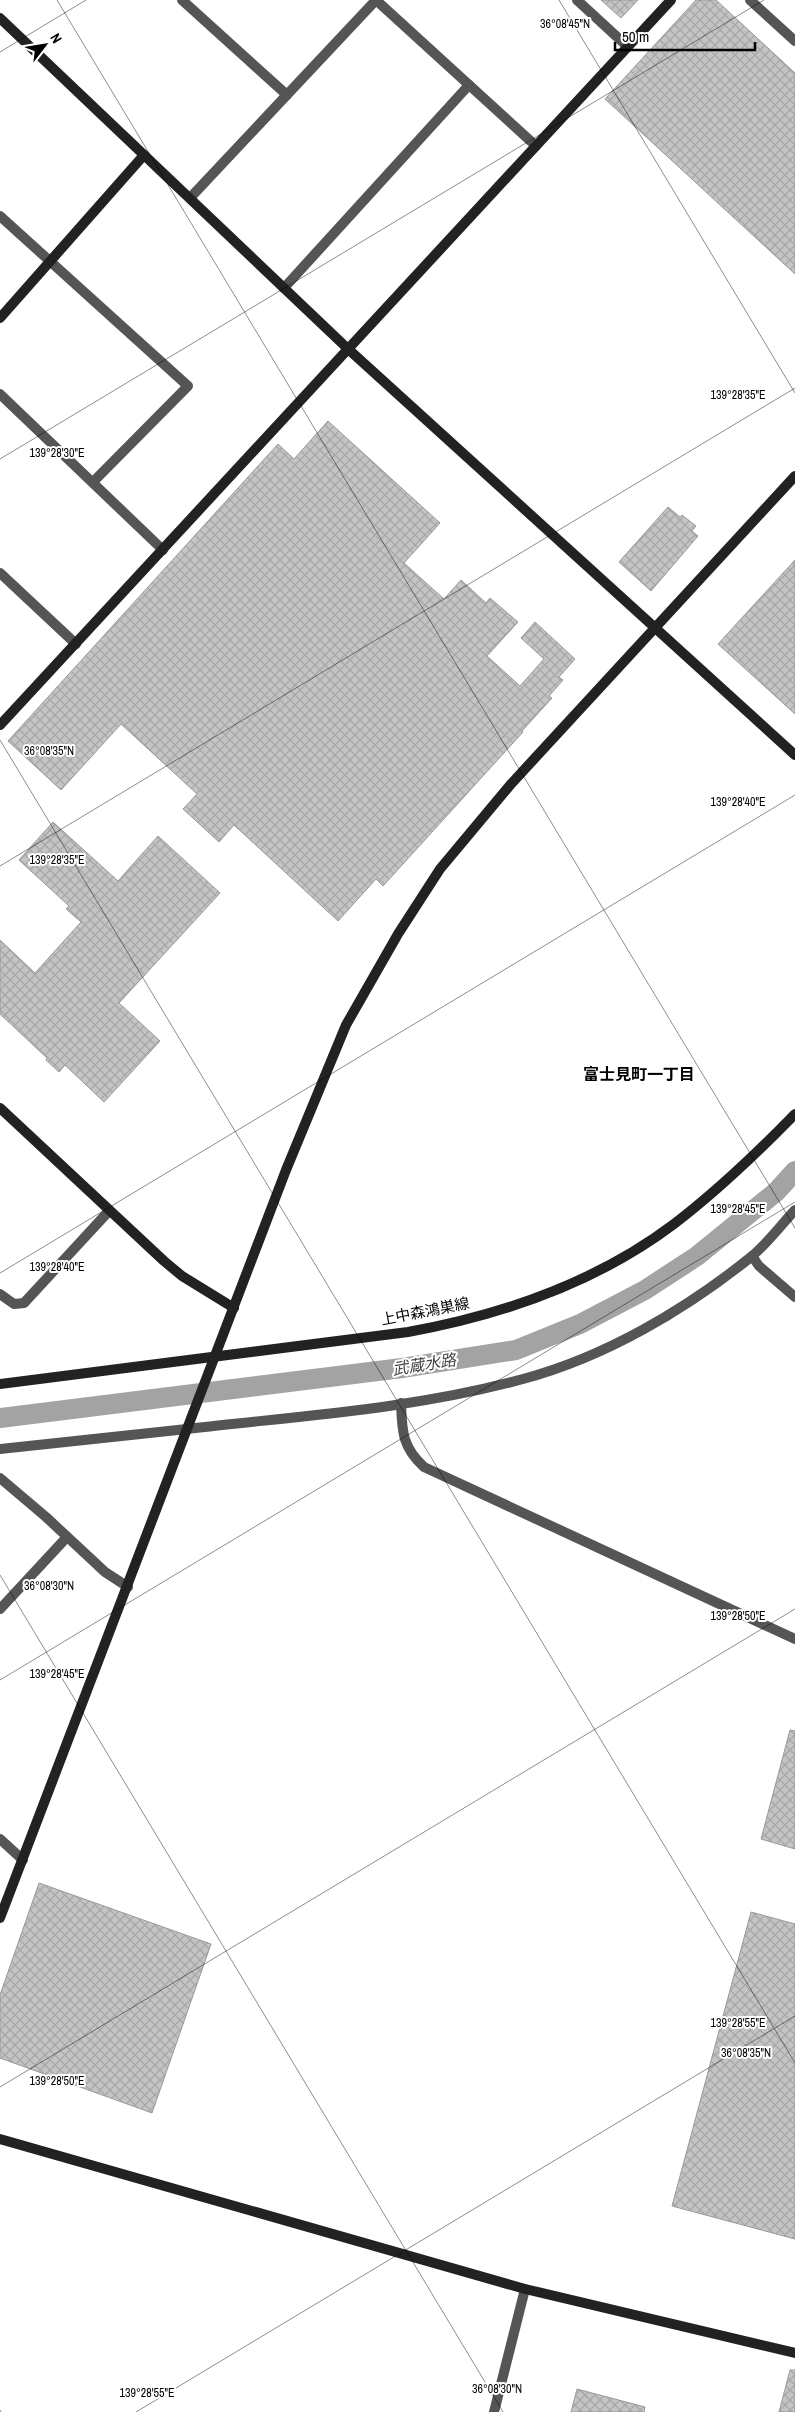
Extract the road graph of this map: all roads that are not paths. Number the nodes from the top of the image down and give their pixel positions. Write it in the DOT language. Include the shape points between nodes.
graph roads {
  1 [pos="182,0"];
  2 [pos="376,0"];
  3 [pos="577,0"];
  4 [pos="671,0"];
  5 [pos="750,0"];
  6 [pos="0,18"];
  7 [pos="795,41"];
  8 [pos="628,47"];
  9 [pos="469,85"];
  10 [pos="287,95"];
  11 [pos="536,146"];
  12 [pos="144,155"];
  13 [pos="190,198"];
  14 [pos="0,216"];
  15 [pos="49,260"];
  16 [pos="284,288"];
  17 [pos="0,318"];
  18 [pos="347,348"];
  19 [pos="0,394"];
  20 [pos="795,476"];
  21 [pos="93,482"];
  22 [pos="163,550"];
  23 [pos="0,573"];
  24 [pos="657,627"];
  25 [pos="76,644"];
  26 [pos="0,725"];
  27 [pos="795,755"];
  28 [pos="0,1108"];
  29 [pos="795,1114"];
  30 [pos="795,1210"];
  31 [pos="109,1211"];
  32 [pos="752,1256"];
  33 [pos="0,1294"];
  34 [pos="795,1298"];
  35 [pos="234,1308"];
  36 [pos="216,1357"];
  37 [pos="0,1384"];
  38 [pos="401,1404"];
  39 [pos="187,1429"];
  40 [pos="0,1449"];
  41 [pos="0,1478"];
  42 [pos="67,1537"];
  43 [pos="128,1587"];
  44 [pos="0,1609"];
  45 [pos="795,1639"];
  46 [pos="0,1839"];
  47 [pos="23,1860"];
  48 [pos="0,1918"];
  49 [pos="0,2139"];
  50 [pos="526,2289"];
  51 [pos="795,2353"];
  52 [pos="494,2412"];
  1 -- 10 [label="street"];
  2 -- 9 [label="street"];
  2 -- 10 [label="street"];
  3 -- 8 [label="street"];
  4 -- 8 [label="street"];
  5 -- 7 [label="street"];
  6 -- 12 [label="street"];
  8 -- 11 [label="street"];
  9 -- 11 [label="street"];
  9 -- 16 [label="street"];
  10 -- 13 [label="street"];
  11 -- 18 [label="street"];
  12 -- 13 [label="street"];
  12 -- 15 [label="street"];
  13 -- 16 [label="street"];
  14 -- 15 [label="street"];
  15 -- 17 [label="street"];
  15 -- 21 [label="street" via="188,386"];
  16 -- 18 [label="street"];
  18 -- 22 [label="street"];
  18 -- 24 [label="street"];
  19 -- 21 [label="street"];
  20 -- 24 [label="street"];
  21 -- 22 [label="street"];
  22 -- 25 [label="street"];
  23 -- 25 [label="street"];
  24 -- 27 [label="street"];
  24 -- 35 [label="street" via="511,784 440,870 398,934 346,1025 328,1066"];
  25 -- 26 [label="street"];
  28 -- 31 [label="street"];
  29 -- 36 [label="street, 上中森鴻巣線" via="724,1183 674,1224 622,1257 555,1290 502,1309 426,1329"];
  30 -- 32 [label="street"];
  31 -- 33 [label="street" via="24,1302 14,1304"];
  31 -- 35 [label="street" via="182,1276"];
  32 -- 34 [label="street"];
  32 -- 38 [label="street" via="667,1315 602,1350 524,1379"];
  35 -- 36 [label="street"];
  36 -- 37 [label="street, 上中森鴻巣線"];
  36 -- 39 [label="street"];
  38 -- 39 [label="street"];
  38 -- 45 [label="street" via="405,1442 412,1456 424,1467"];
  39 -- 40 [label="street"];
  39 -- 43 [label="street"];
  41 -- 42 [label="street"];
  42 -- 43 [label="street" via="105,1572"];
  42 -- 44 [label="street"];
  43 -- 47 [label="street"];
  46 -- 47 [label="street"];
  47 -- 48 [label="street"];
  49 -- 50 [label="street"];
  50 -- 51 [label="street"];
  50 -- 52 [label="street"];
}
